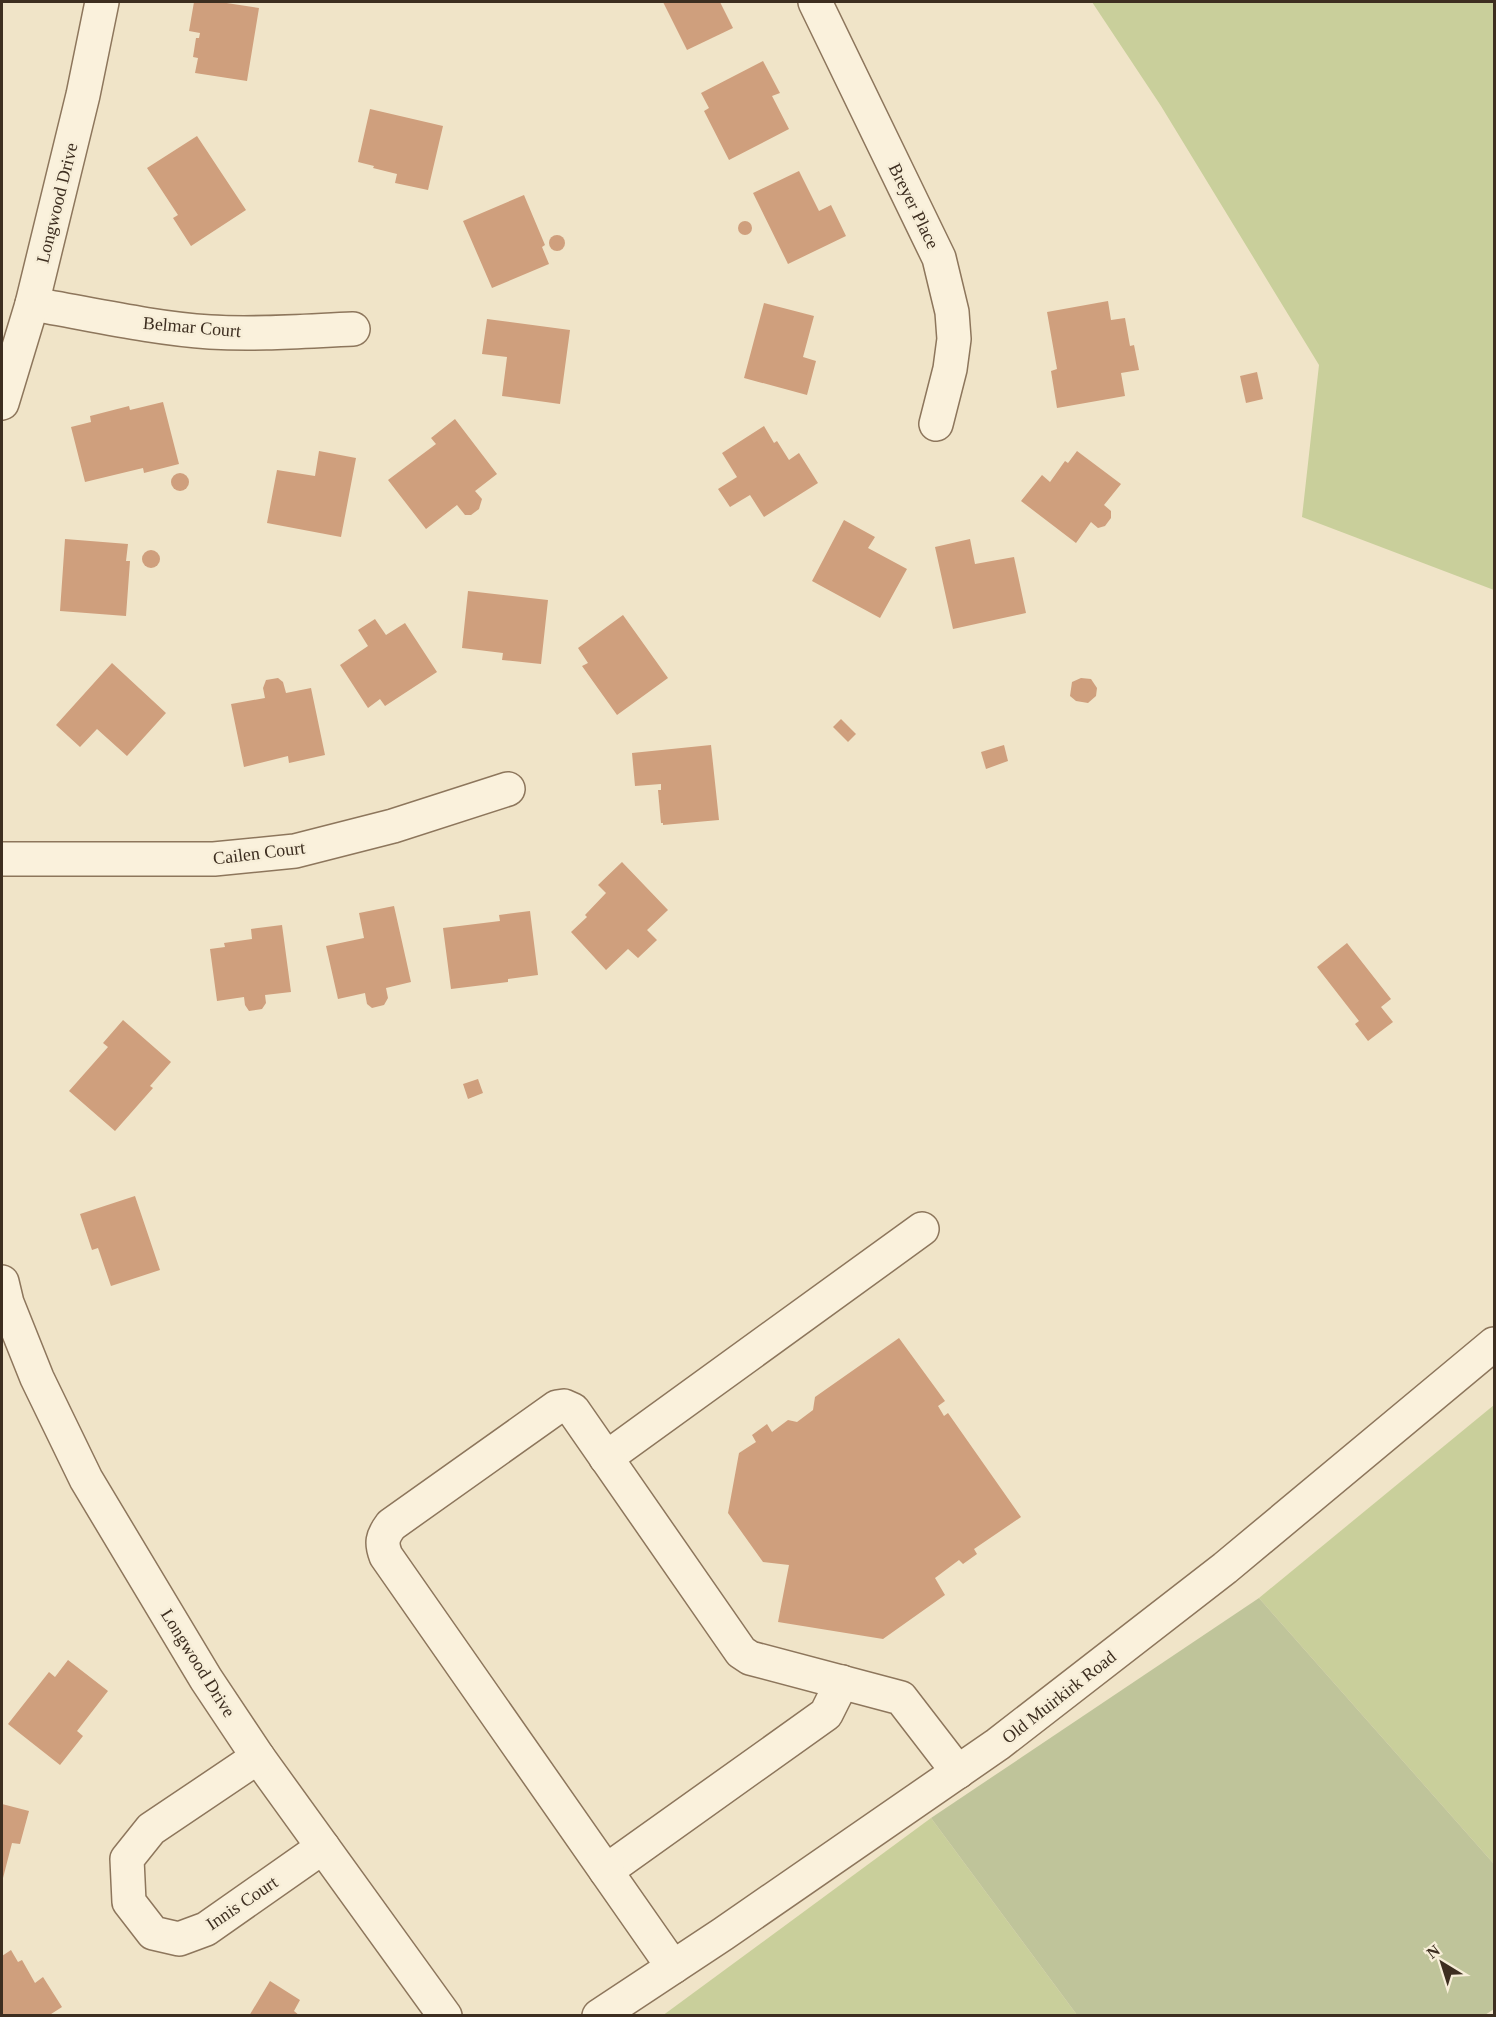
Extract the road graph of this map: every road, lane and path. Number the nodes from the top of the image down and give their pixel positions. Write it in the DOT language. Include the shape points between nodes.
graph roads {
  1 [pos="102,2"];
  2 [pos="815,2"];
  3 [pos="32,304"];
  4 [pos="353,329"];
  5 [pos="2,403"];
  6 [pos="936,424"];
  7 [pos="508,789"];
  8 [pos="2,860"];
  9 [pos="922,1229"];
  10 [pos="3,1297"];
  11 [pos="1494,1344"];
  12 [pos="606,1458"];
  13 [pos="842,1682"];
  14 [pos="258,1757"];
  15 [pos="958,1772"];
  16 [pos="323,1847"];
  17 [pos="606,1871"];
  18 [pos="673,1967"];
  19 [pos="445,2016"];
  20 [pos="599,2016"];
  1 -- 3 [label="street, Longwood Drive"];
  2 -- 6 [label="street, Breyer Place" via="939,258 954,339"];
  3 -- 4 [label="street, Belmar Court" via="209,332"];
  3 -- 5 [label="street, Longwood Drive"];
  7 -- 8 [label="street, Cailen Court" via="393,826 295,851 214,859"];
  9 -- 12 [label="street"];
  10 -- 14 [label="street, Longwood Drive" via="86,1479 206,1679"];
  11 -- 15 [label="street, Old Muirkirk Road" via="1225,1568"];
  12 -- 13 [label="street" via="741,1652 750,1658"];
  12 -- 17 [label="street" via="573,1410 556,1407 391,1526 381,1544 392,1566"];
  13 -- 15 [label="street" via="901,1698"];
  13 -- 17 [label="street" via="826,1714"];
  14 -- 16 [label="street, Longwood Drive"];
  14 -- 16 [label="street, Innis Court" via="151,1828 127,1859 129,1902 153,1933 179,1939 206,1929"];
  15 -- 18 [label="street, Old Muirkirk Road"];
  16 -- 19 [label="street, Longwood Drive"];
  17 -- 18 [label="street"];
  18 -- 20 [label="street, Old Muirkirk Road"];
}
